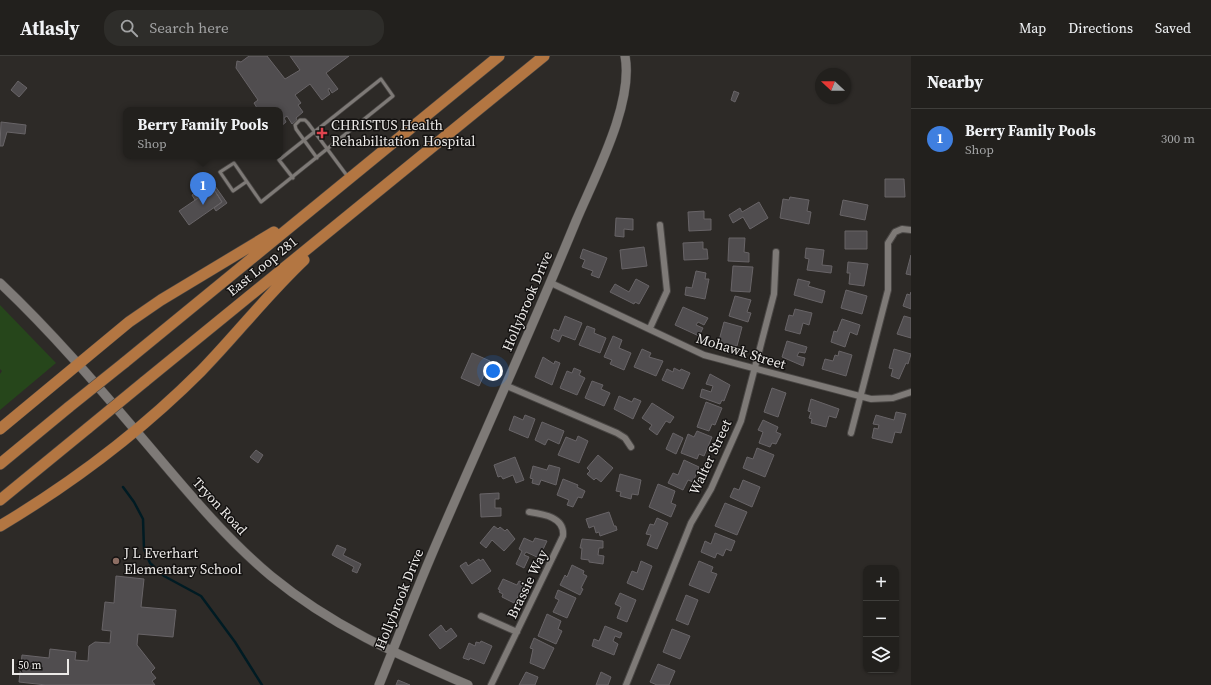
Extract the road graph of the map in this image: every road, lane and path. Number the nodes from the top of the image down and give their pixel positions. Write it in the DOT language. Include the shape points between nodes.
graph roads {
  1 [pos="499,56"];
  2 [pos="544,56"];
  3 [pos="624,56"];
  4 [pos="315,132"];
  5 [pos="304,140"];
  6 [pos="328,150"];
  7 [pos="283,157"];
  8 [pos="317,158"];
  9 [pos="280,159"];
  10 [pos="293,178"];
  11 [pos="350,178"];
  12 [pos="246,182"];
  13 [pos="312,209"];
  14 [pos="660,225"];
  15 [pos="332,229"];
  16 [pos="911,230"];
  17 [pos="776,252"];
  18 [pos="0,283"];
  19 [pos="551,283"];
  20 [pos="650,328"];
  21 [pos="77,365"];
  22 [pos="755,369"];
  23 [pos="506,386"];
  24 [pos="911,392"];
  25 [pos="861,396"];
  26 [pos="0,429"];
  27 [pos="135,430"];
  28 [pos="851,433"];
  29 [pos="631,447"];
  30 [pos="0,464"];
  31 [pos="0,500"];
  32 [pos="529,512"];
  33 [pos="0,526"];
  34 [pos="481,616"];
  35 [pos="517,632"];
  36 [pos="392,653"];
  37 [pos="379,685"];
  38 [pos="468,685"];
  39 [pos="492,685"];
  40 [pos="626,685"];
  1 -- 11 [label="highway, East Loop 281"];
  2 -- 15 [label="highway, East Loop 281"];
  3 -- 19 [label="street, Hollybrook Drive" via="626,84 620,111"];
  4 -- 5 [label="lane"];
  4 -- 5 [label="lane" via="305,120 298,121 295,125 296,130"];
  4 -- 6 [label="lane"];
  4 -- 6 [label="lane" via="381,79 393,96"];
  5 -- 7 [label="lane"];
  5 -- 8 [label="lane"];
  6 -- 8 [label="lane"];
  6 -- 11 [label="lane"];
  8 -- 10 [label="lane"];
  9 -- 10 [label="lane"];
  10 -- 12 [label="lane" via="261,202"];
  11 -- 13 [label="highway, East Loop 281"];
  12 -- 12 [label="lane" via="234,163 220,172 233,190"];
  13 -- 21 [label="highway" via="161,300 129,322"];
  13 -- 30 [label="highway, East Loop 281, bridge"];
  14 -- 20 [label="street" via="668,287"];
  15 -- 27 [label="highway" via="202,370"];
  15 -- 31 [label="highway, East Loop 281, bridge"];
  16 -- 25 [label="street" via="902,229 895,232 888,243 888,290"];
  17 -- 22 [label="street, Walter Street" via="774,294"];
  18 -- 21 [label="street, Tryon Road"];
  19 -- 20 [label="street, Mohawk Street"];
  19 -- 23 [label="street, Hollybrook Drive"];
  20 -- 22 [label="street, Mohawk Street" via="704,355"];
  21 -- 26 [label="highway"];
  21 -- 27 [label="street, Tryon Road"];
  22 -- 25 [label="street, Mohawk Street"];
  22 -- 40 [label="street, Walter Street" via="739,425 711,489 691,523"];
  23 -- 29 [label="street" via="617,433"];
  23 -- 36 [label="street, Hollybrook Drive" via="440,534"];
  24 -- 25 [label="street, Mohawk Street" via="882,399"];
  25 -- 28 [label="street"];
  27 -- 33 [label="highway" via="64,485"];
  27 -- 36 [label="street, Tryon Road" via="205,512 256,563 318,610"];
  32 -- 35 [label="street, Brassie Way" via="543,514 557,521 562,526 563,533"];
  34 -- 35 [label="street"];
  35 -- 39 [label="street, Brassie Way"];
  36 -- 37 [label="street, Hollybrook Drive"];
  36 -- 38 [label="street, Tryon Road"];
}
